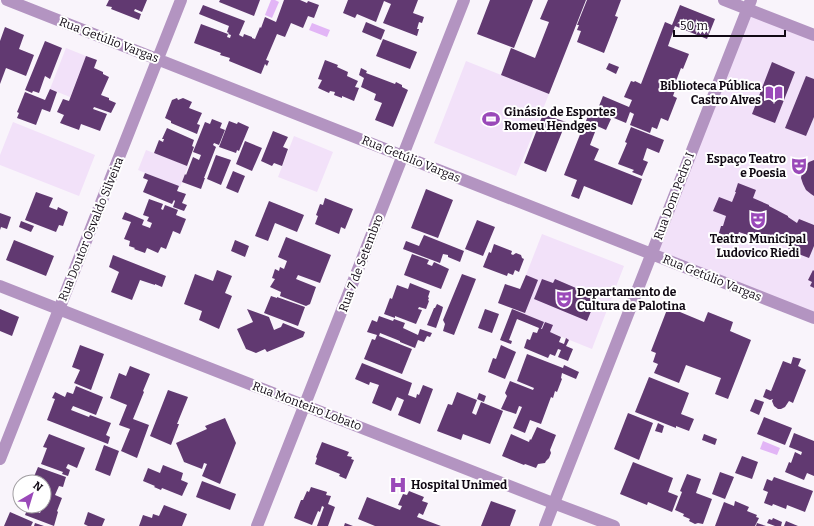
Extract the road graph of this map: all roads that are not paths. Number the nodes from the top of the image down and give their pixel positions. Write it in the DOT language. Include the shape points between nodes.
graph roads {
  1 [pos="7,0"];
  2 [pos="181,0"];
  3 [pos="464,0"];
  4 [pos="724,0"];
  5 [pos="749,5"];
  6 [pos="814,35"];
  7 [pos="158,59"];
  8 [pos="403,156"];
  9 [pos="652,254"];
  10 [pos="0,286"];
  11 [pos="59,309"];
  12 [pos="814,318"];
  13 [pos="305,406"];
  14 [pos="0,459"];
  15 [pos="554,504"];
  16 [pos="258,526"];
  17 [pos="545,526"];
  18 [pos="614,526"];
  1 -- 7 [label="street, Rua Getúlio Vargas"];
  2 -- 7 [label="street, Rua Doutor Osvaldo Silveira"];
  3 -- 8 [label="street, Rua 7 de Setembro"];
  4 -- 5 [label="street"];
  5 -- 6 [label="street"];
  5 -- 9 [label="street, Rua Dom Pedro I"];
  7 -- 8 [label="street, Rua Getúlio Vargas"];
  7 -- 11 [label="street, Rua Doutor Osvaldo Silveira"];
  8 -- 9 [label="street, Rua Getúlio Vargas"];
  8 -- 13 [label="street, Rua 7 de Setembro"];
  9 -- 12 [label="street, Rua Getúlio Vargas"];
  9 -- 15 [label="street, Rua Dom Pedro I"];
  10 -- 11 [label="street, Rua Monteiro Lobato"];
  11 -- 13 [label="street, Rua Monteiro Lobato"];
  11 -- 14 [label="street, Rua Doutor Osvaldo Silveira"];
  13 -- 15 [label="street, Rua Monteiro Lobato"];
  13 -- 16 [label="street, Rua 7 de Setembro"];
  15 -- 17 [label="street, Rua Dom Pedro I"];
  15 -- 18 [label="street, Rua Monteiro Lobato"];
}
